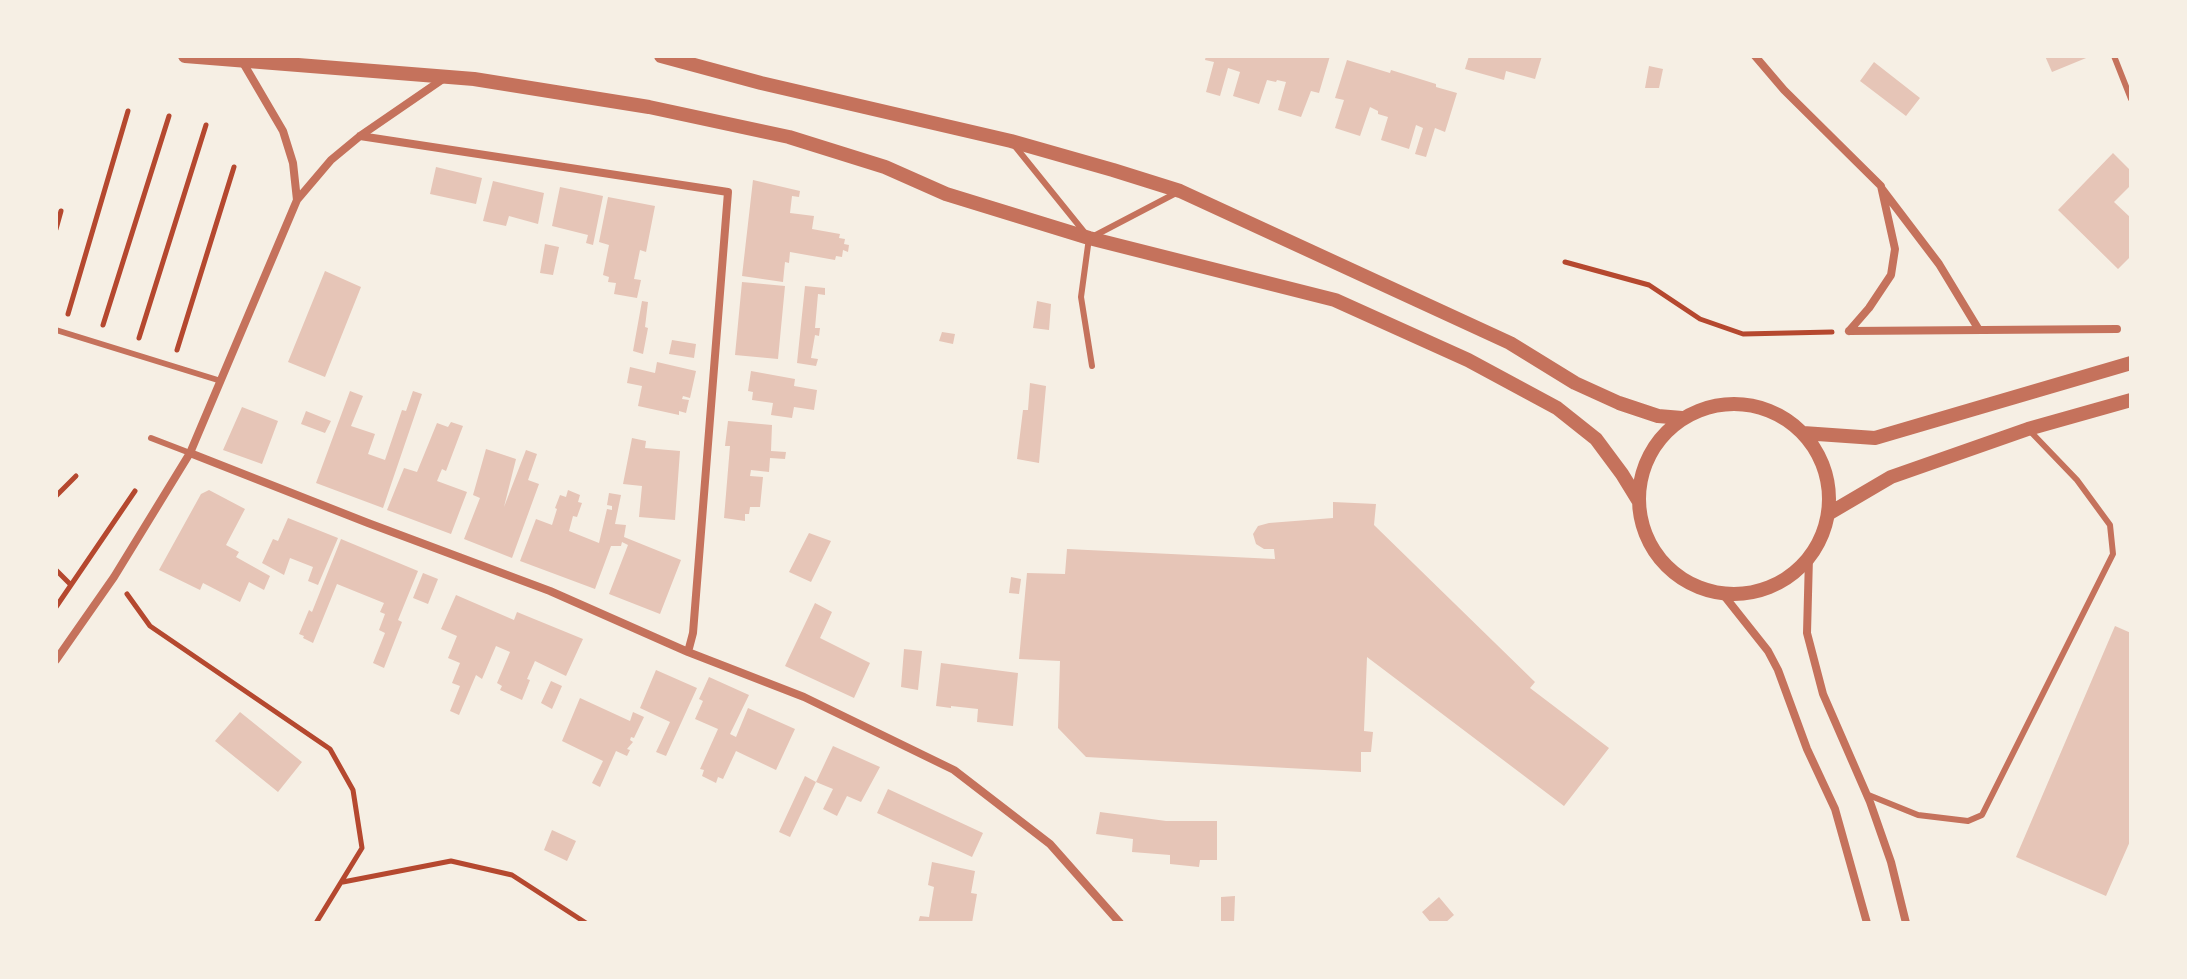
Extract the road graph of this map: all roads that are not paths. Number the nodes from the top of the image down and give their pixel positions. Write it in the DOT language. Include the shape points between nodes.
graph roads {
  1 [pos="185,56"];
  2 [pos="661,56"];
  3 [pos="1755,56"];
  4 [pos="2114,56"];
  5 [pos="241,60"];
  6 [pos="447,76"];
  7 [pos="2131,99"];
  8 [pos="360,136"];
  9 [pos="1011,141"];
  10 [pos="1881,186"];
  11 [pos="1180,191"];
  12 [pos="297,200"];
  13 [pos="1089,238"];
  14 [pos="2117,329"];
  15 [pos="1979,330"];
  16 [pos="59,331"];
  17 [pos="2131,363"];
  18 [pos="1092,366"];
  19 [pos="221,381"];
  20 [pos="2131,400"];
  21 [pos="1682,418"];
  22 [pos="2028,429"];
  23 [pos="1803,433"];
  24 [pos="151,438"];
  25 [pos="190,453"];
  26 [pos="1638,500"];
  27 [pos="1828,514"];
  28 [pos="1809,557"];
  29 [pos="1722,593"];
  30 [pos="688,652"];
  31 [pos="56,660"];
  32 [pos="1866,794"];
  33 [pos="1120,923"];
  34 [pos="1867,923"];
  35 [pos="1906,923"];
  1 -- 5 [label="street"];
  2 -- 9 [label="street"];
  3 -- 10 [label="street"];
  4 -- 7 [label="lane"];
  5 -- 6 [label="street"];
  5 -- 12 [label="street" via="283,131"];
  6 -- 8 [label="street"];
  6 -- 13 [label="street" via="649,107 789,137"];
  8 -- 12 [label="street"];
  8 -- 30 [label="street" via="728,192"];
  9 -- 11 [label="street"];
  9 -- 13 [label="lane"];
  10 -- 15 [label="street" via="1939,264"];
  10 -- 15 [label="street" via="1895,249 1891,275 1849,331"];
  11 -- 13 [label="lane"];
  11 -- 21 [label="street" via="1510,343 1619,403"];
  12 -- 19 [label="street"];
  13 -- 18 [label="lane" via="1081,297"];
  13 -- 26 [label="street" via="1335,300 1468,360 1557,408 1596,439"];
  14 -- 15 [label="street"];
  16 -- 19 [label="lane"];
  17 -- 23 [label="street" via="1875,438"];
  19 -- 25 [label="street"];
  20 -- 22 [label="street"];
  21 -- 23 [label="street" via="1713,406 1745,404 1776,413"];
  21 -- 26 [label="street" via="1659,440 1643,468"];
  22 -- 27 [label="street" via="1891,477"];
  22 -- 32 [label="lane" via="2077,480 2110,525 2113,554 1982,815 1968,821 1918,815"];
  23 -- 27 [label="street" via="1819,457 1828,485"];
  24 -- 25 [label="lane"];
  25 -- 30 [label="street" via="550,591"];
  25 -- 31 [label="street"];
  26 -- 29 [label="street" via="1654,552 1696,586"];
  27 -- 28 [label="street"];
  28 -- 29 [label="street" via="1785,579 1755,591"];
  28 -- 32 [label="street" via="1807,633 1823,694"];
  29 -- 34 [label="street" via="1778,670 1835,809"];
  30 -- 33 [label="street" via="804,697 954,770 1050,844"];
  32 -- 35 [label="street"];
}
